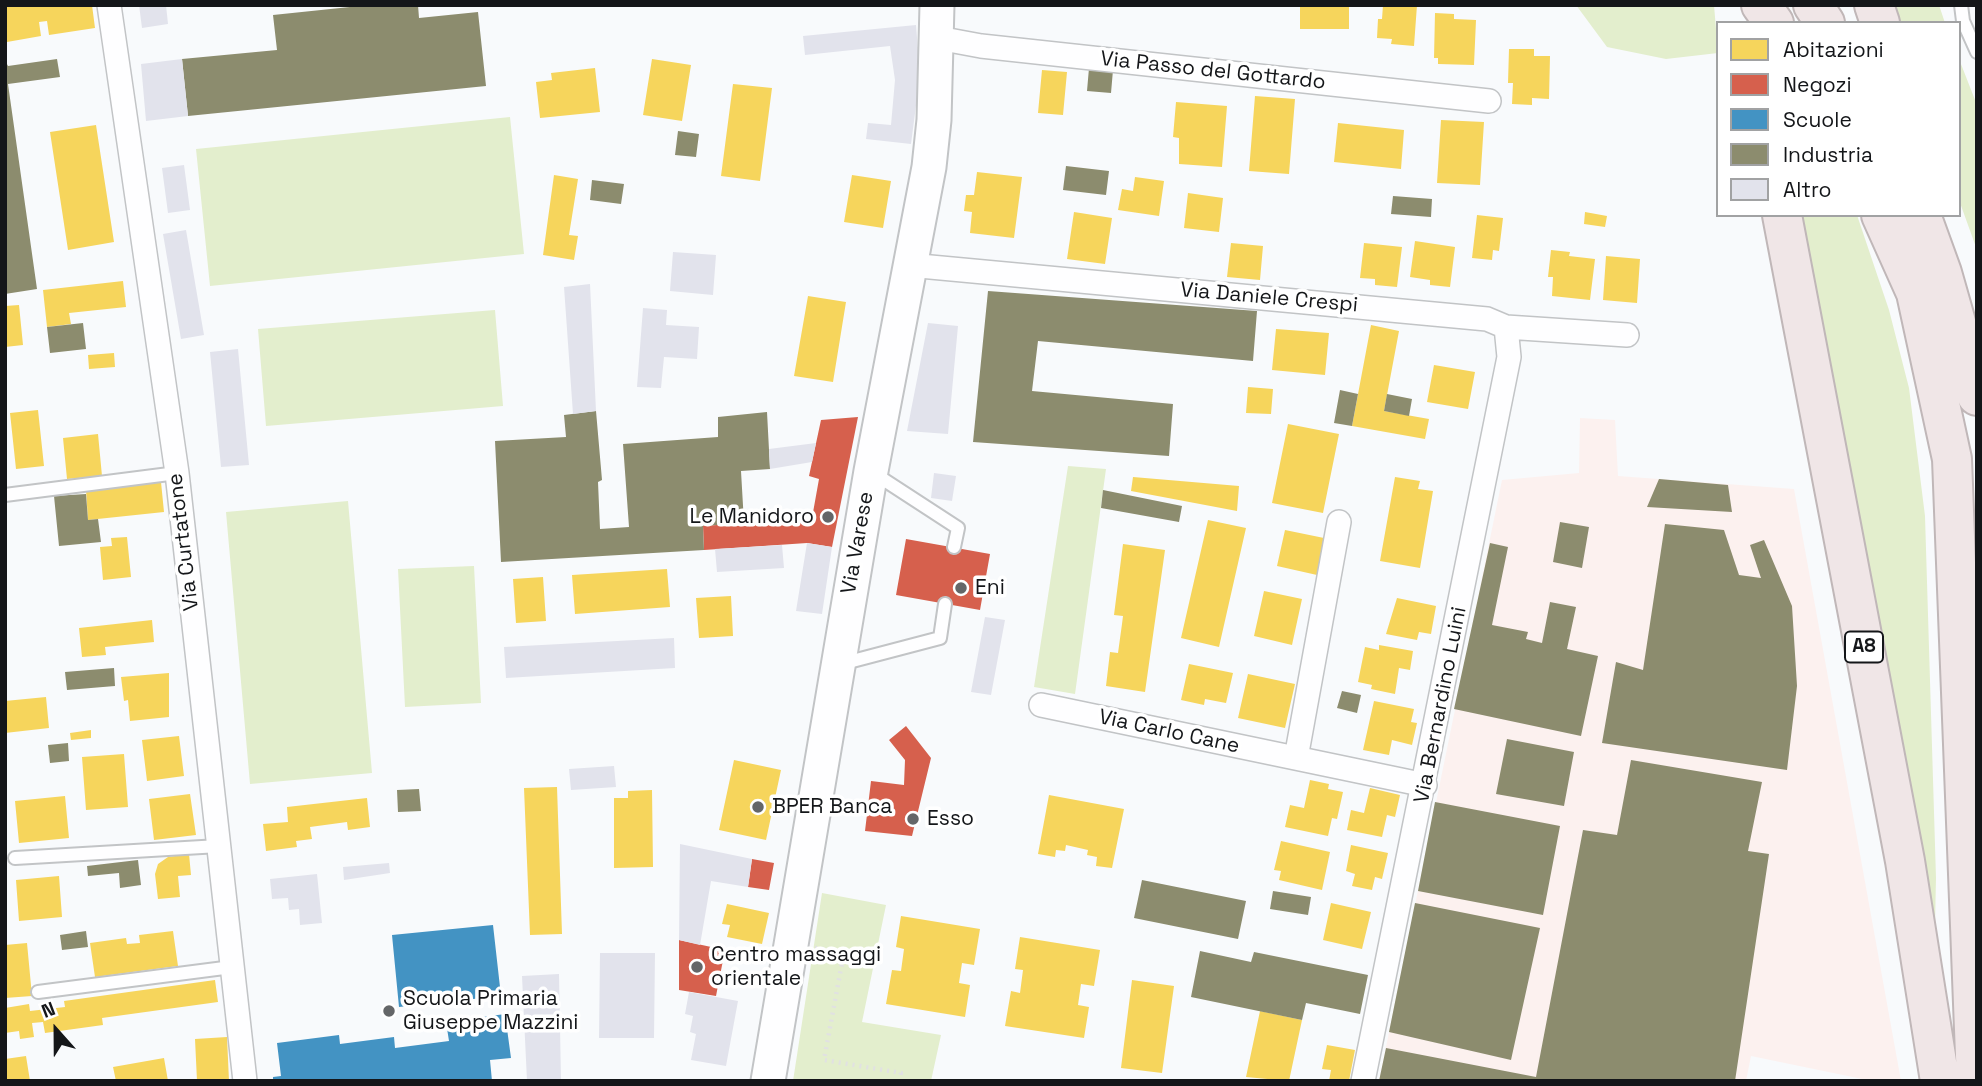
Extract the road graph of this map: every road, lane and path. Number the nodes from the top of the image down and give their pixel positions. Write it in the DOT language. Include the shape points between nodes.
graph roads {
  1 [pos="109,5"];
  2 [pos="1761,5"];
  3 [pos="1813,5"];
  4 [pos="1961,5"];
  5 [pos="938,21"];
  6 [pos="1773,21"];
  7 [pos="1824,21"];
  8 [pos="1977,52"];
  9 [pos="1489,101"];
  10 [pos="1782,217"];
  11 [pos="1882,217"];
  12 [pos="1922,217"];
  13 [pos="1949,217"];
  14 [pos="909,265"];
  15 [pos="1977,304"];
  16 [pos="1506,327"];
  17 [pos="1627,335"];
  18 [pos="1977,396"];
  19 [pos="871,471"];
  20 [pos="177,473"];
  21 [pos="5,495"];
  22 [pos="1339,522"];
  23 [pos="954,547"];
  24 [pos="945,604"];
  25 [pos="837,665"];
  26 [pos="1041,705"];
  27 [pos="1296,758"];
  28 [pos="1425,785"];
  29 [pos="219,846"];
  30 [pos="15,858"];
  31 [pos="790,945"];
  32 [pos="232,967"];
  33 [pos="38,992"];
  34 [pos="245,1081"];
  35 [pos="768,1081"];
  36 [pos="898,1081"];
  37 [pos="1363,1081"];
  38 [pos="1940,1081"];
  39 [pos="1976,1081"];
  1 -- 20 [label="street, Via Curtatone"];
  2 -- 6 [label="highway"];
  3 -- 7 [label="highway"];
  4 -- 8 [label="lane"];
  5 -- 9 [label="street, Via Passo del Gottardo" via="981,46"];
  5 -- 14 [label="main road, Via Varese" via="929,167"];
  10 -- 38 [label="highway, A8" via="1905,861"];
  11 -- 39 [label="highway" via="1916,293 1952,459"];
  12 -- 18 [label="highway"];
  13 -- 15 [label="highway"];
  14 -- 16 [label="street, Via Daniele Crespi" via="1487,318"];
  14 -- 19 [label="main road, Via Varese"];
  16 -- 17 [label="street, Via Daniele Crespi"];
  16 -- 28 [label="street, Via Bernardino Luini" via="1509,357"];
  19 -- 23 [label="lane" via="958,528"];
  19 -- 25 [label="main road, Via Varese"];
  20 -- 21 [label="lane"];
  20 -- 29 [label="street, Via Curtatone"];
  22 -- 27 [label="street"];
  24 -- 25 [label="lane" via="940,638"];
  25 -- 31 [label="main road, Via Varese"];
  26 -- 27 [label="street, Via Carlo Cane"];
  27 -- 28 [label="street, Via Carlo Cane"];
  28 -- 37 [label="street, Via Bernardino Luini"];
  29 -- 30 [label="lane"];
  29 -- 32 [label="street, Via Curtatone"];
  31 -- 35 [label="main road, Via Varese"];
  31 -- 36 [label="path" via="844,952 824,1060 901,1073"];
  32 -- 33 [label="lane"];
  32 -- 34 [label="street, Via Curtatone"];
}
